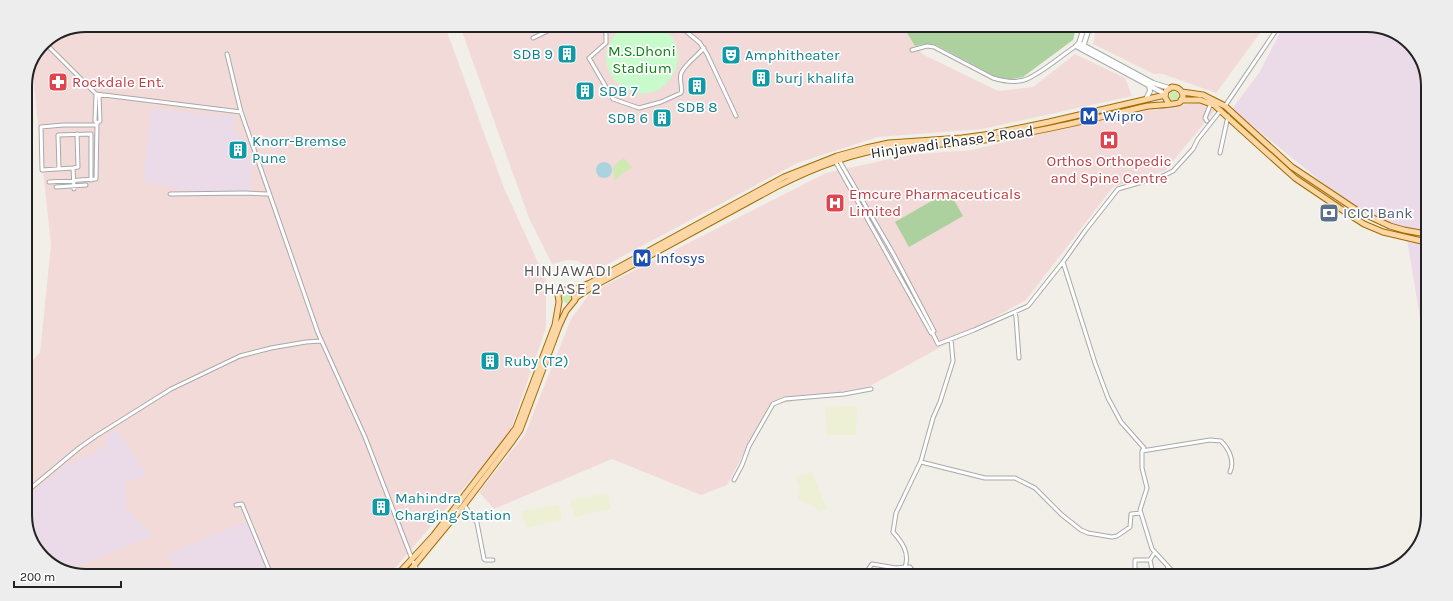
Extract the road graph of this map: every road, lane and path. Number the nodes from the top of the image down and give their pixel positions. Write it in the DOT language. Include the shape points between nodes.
graph roads {
  1 [pos="546,32"];
  2 [pos="605,32"];
  3 [pos="687,32"];
  4 [pos="1083,32"];
  5 [pos="1088,32"];
  6 [pos="1275,32"];
  7 [pos="533,38"];
  8 [pos="1078,45"];
  9 [pos="49,47"];
  10 [pos="704,48"];
  11 [pos="1082,48"];
  12 [pos="912,50"];
  13 [pos="227,54"];
  14 [pos="1149,85"];
  15 [pos="1170,88"];
  16 [pos="1182,92"];
  17 [pos="1165,94"];
  18 [pos="98,95"];
  19 [pos="1146,99"];
  20 [pos="1182,100"];
  21 [pos="1211,103"];
  22 [pos="1170,104"];
  23 [pos="1223,108"];
  24 [pos="241,112"];
  25 [pos="736,116"];
  26 [pos="1228,116"];
  27 [pos="1207,121"];
  28 [pos="97,124"];
  29 [pos="62,125"];
  30 [pos="77,134"];
  31 [pos="62,135"];
  32 [pos="1220,153"];
  33 [pos="91,157"];
  34 [pos="97,157"];
  35 [pos="836,159"];
  36 [pos="73,168"];
  37 [pos="59,169"];
  38 [pos="73,180"];
  39 [pos="91,180"];
  40 [pos="61,181"];
  41 [pos="49,182"];
  42 [pos="86,185"];
  43 [pos="61,186"];
  44 [pos="56,187"];
  45 [pos="74,187"];
  46 [pos="170,194"];
  47 [pos="268,194"];
  48 [pos="1421,233"];
  49 [pos="1421,241"];
  50 [pos="1063,262"];
  51 [pos="903,274"];
  52 [pos="898,276"];
  53 [pos="571,291"];
  54 [pos="575,298"];
  55 [pos="559,302"];
  56 [pos="570,305"];
  57 [pos="1015,312"];
  58 [pos="932,332"];
  59 [pos="951,339"];
  60 [pos="321,341"];
  61 [pos="1019,358"];
  62 [pos="871,388"];
  63 [pos="512,438"];
  64 [pos="1142,451"];
  65 [pos="921,462"];
  66 [pos="1230,472"];
  67 [pos="734,480"];
  68 [pos="32,487"];
  69 [pos="236,505"];
  70 [pos="464,505"];
  71 [pos="1141,514"];
  72 [pos="1155,552"];
  73 [pos="412,559"];
  74 [pos="493,560"];
  75 [pos="1150,560"];
  76 [pos="415,565"];
  77 [pos="905,567"];
  78 [pos="1168,567"];
  79 [pos="269,569"];
  80 [pos="403,569"];
  81 [pos="412,569"];
  82 [pos="416,569"];
  83 [pos="868,569"];
  84 [pos="911,569"];
  85 [pos="1135,569"];
  86 [pos="1152,569"];
  1 -- 7 [label="street"];
  2 -- 10 [label="street" via="606,43 589,58 613,99 639,108 681,93 680,76 683,67"];
  3 -- 10 [label="street"];
  4 -- 8 [label="street"];
  5 -- 11 [label="street"];
  6 -- 23 [label="street"];
  8 -- 11 [label="street"];
  8 -- 12 [label="street" via="1032,76 1017,81 993,78 934,47 926,46"];
  9 -- 18 [label="street"];
  10 -- 25 [label="street"];
  11 -- 14 [label="street"];
  11 -- 15 [label="street" via="1153,83"];
  13 -- 24 [label="street"];
  14 -- 17 [label="street"];
  14 -- 19 [label="street" via="1150,91"];
  15 -- 16 [label="main road" via="1177,87"];
  15 -- 17 [label="main road"];
  16 -- 20 [label="main road"];
  16 -- 23 [label="main road" via="1203,95"];
  17 -- 19 [label="main road, Hinjawadi Phase 2 Road"];
  17 -- 22 [label="main road" via="1165,99"];
  18 -- 24 [label="street"];
  18 -- 28 [label="street" via="100,120"];
  19 -- 35 [label="main road, Hinjawadi Phase 2 Road" via="991,134 889,143"];
  20 -- 21 [label="main road"];
  20 -- 22 [label="main road"];
  21 -- 23 [label="main road"];
  21 -- 27 [label="street" via="1205,118"];
  22 -- 35 [label="main road, Hinjawadi Phase 2 Road" via="1148,106 992,139 889,148"];
  23 -- 26 [label="main road"];
  23 -- 48 [label="main road" via="1292,167 1343,202 1390,226"];
  23 -- 50 [label="street" via="1173,171 1118,189"];
  24 -- 47 [label="street"];
  26 -- 32 [label="street"];
  26 -- 49 [label="main road" via="1295,178 1364,224 1383,232"];
  28 -- 29 [label="street"];
  28 -- 34 [label="street"];
  29 -- 31 [label="street"];
  29 -- 37 [label="street" via="41,128 42,170"];
  30 -- 31 [label="street"];
  30 -- 33 [label="street" via="91,134"];
  30 -- 36 [label="street" via="78,167"];
  31 -- 37 [label="street" via="58,136"];
  33 -- 34 [label="street"];
  33 -- 39 [label="street"];
  34 -- 39 [label="street" via="96,179"];
  35 -- 51 [label="street"];
  35 -- 52 [label="street"];
  35 -- 53 [label="main road, Hinjawadi Phase 2 Road" via="784,177"];
  35 -- 54 [label="main road, Hinjawadi Phase 2 Road" via="781,184"];
  36 -- 37 [label="street"];
  36 -- 38 [label="street"];
  38 -- 39 [label="street"];
  38 -- 40 [label="street"];
  38 -- 45 [label="street"];
  40 -- 41 [label="street"];
  40 -- 43 [label="street"];
  42 -- 45 [label="street"];
  43 -- 44 [label="street"];
  43 -- 45 [label="street"];
  46 -- 47 [label="street"];
  47 -- 60 [label="street"];
  50 -- 57 [label="street" via="1028,306"];
  50 -- 64 [label="street" via="1108,398 1121,422 1144,448"];
  51 -- 52 [label="street"];
  51 -- 58 [label="street" via="934,331"];
  52 -- 58 [label="street"];
  53 -- 54 [label="main road"];
  53 -- 55 [label="main road" via="567,289 561,292"];
  54 -- 56 [label="main road"];
  55 -- 56 [label="main road" via="564,306"];
  55 -- 63 [label="main road" via="555,325"];
  56 -- 63 [label="main road" via="524,420"];
  57 -- 59 [label="street"];
  57 -- 61 [label="street"];
  58 -- 59 [label="street" via="938,344"];
  59 -- 65 [label="street" via="953,361"];
  60 -- 68 [label="street" via="271,348 240,356 171,389 96,436"];
  60 -- 73 [label="street" via="365,437"];
  62 -- 67 [label="street" via="844,394 785,399 773,404 749,446"];
  63 -- 70 [label="main road"];
  63 -- 73 [label="main road"];
  64 -- 66 [label="street" via="1210,440 1221,441 1231,455 1233,466"];
  64 -- 71 [label="street" via="1142,468 1147,488"];
  65 -- 71 [label="street" via="985,478 1015,478 1035,488 1062,515 1088,533 1112,538 1130,526 1132,514"];
  65 -- 77 [label="street" via="896,513 893,532 902,542 907,562"];
  69 -- 79 [label="street" via="242,504"];
  70 -- 74 [label="street" via="477,523 484,559"];
  70 -- 76 [label="main road"];
  71 -- 72 [label="street"];
  72 -- 75 [label="street"];
  72 -- 78 [label="street"];
  73 -- 76 [label="street"];
  73 -- 80 [label="main road"];
  75 -- 85 [label="street" via="1135,560"];
  75 -- 86 [label="street"];
  76 -- 81 [label="main road"];
  76 -- 82 [label="street"];
  77 -- 83 [label="street" via="872,564"];
  77 -- 84 [label="street"];
}
